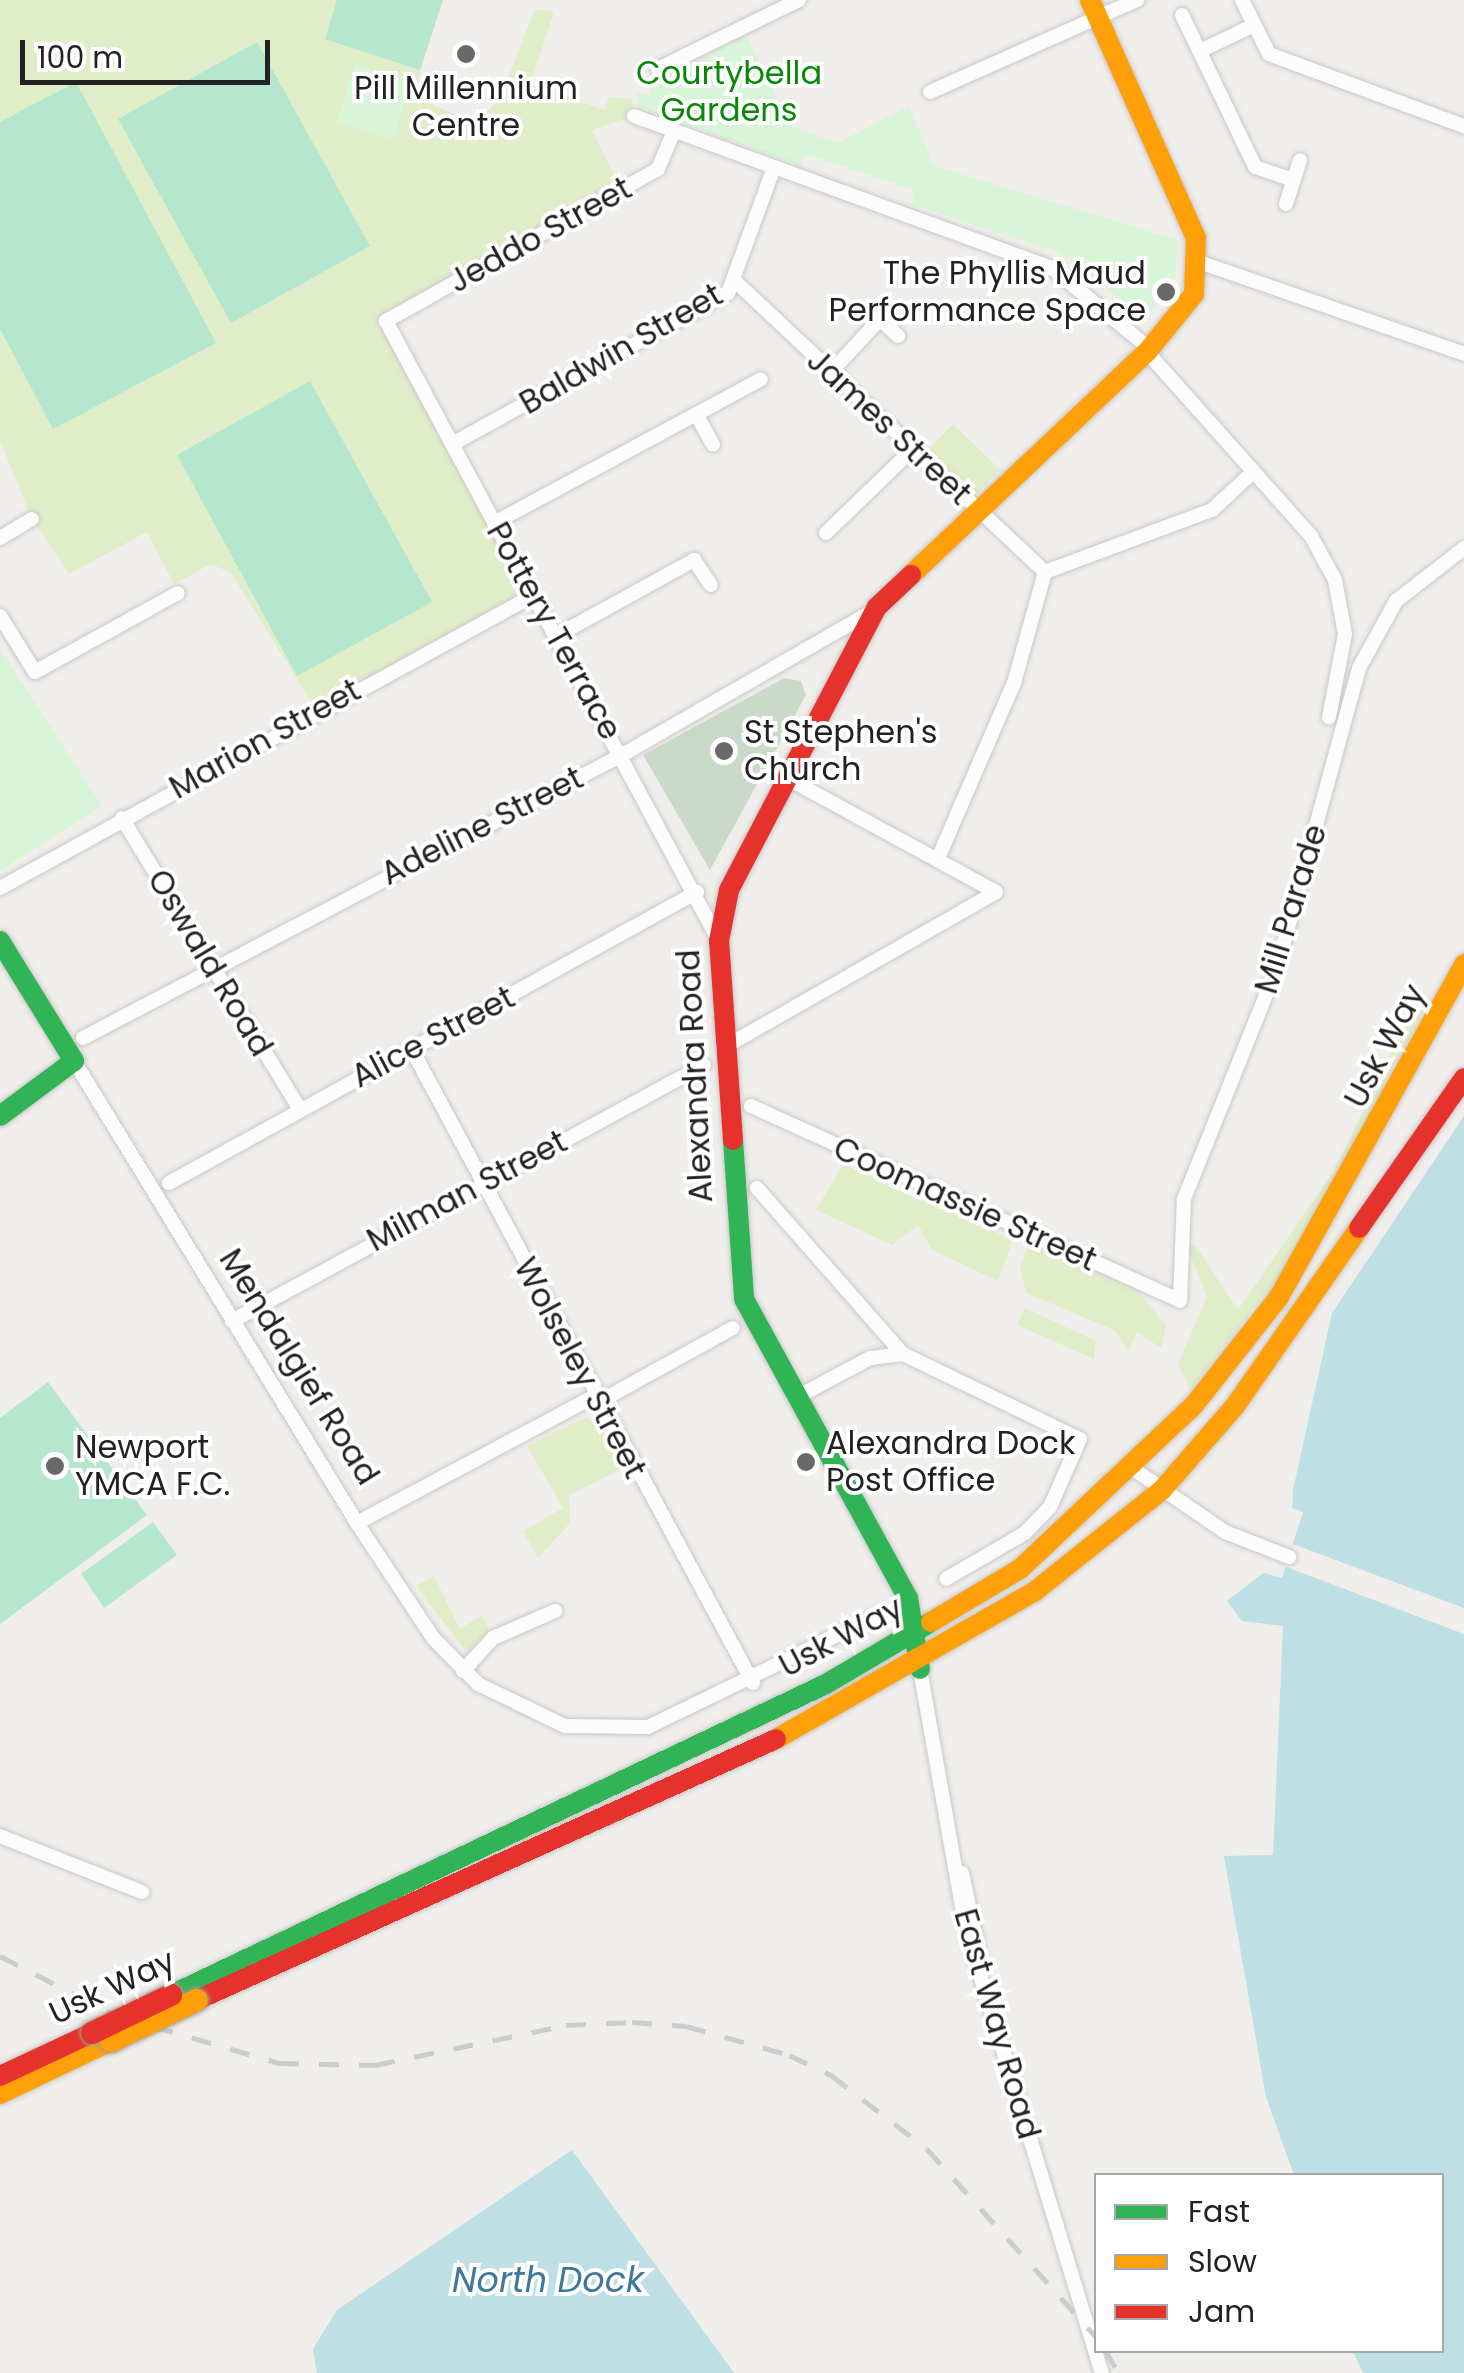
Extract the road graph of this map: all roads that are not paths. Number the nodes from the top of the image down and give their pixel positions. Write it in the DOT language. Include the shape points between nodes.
graph roads {
  1 [pos="799,0"];
  2 [pos="1137,0"];
  3 [pos="1242,0"];
  4 [pos="1094,9"];
  5 [pos="1182,15"];
  6 [pos="1254,25"];
  7 [pos="1200,51"];
  8 [pos="658,68"];
  9 [pos="930,92"];
  10 [pos="634,116"];
  11 [pos="1464,126"];
  12 [pos="674,131"];
  13 [pos="1300,160"];
  14 [pos="774,167"];
  15 [pos="1293,180"];
  16 [pos="1286,204"];
  17 [pos="1199,262"];
  18 [pos="735,281"];
  19 [pos="386,321"];
  20 [pos="898,336"];
  21 [pos="1148,351"];
  22 [pos="1464,354"];
  23 [pos="830,373"];
  24 [pos="761,379"];
  25 [pos="696,414"];
  26 [pos="452,444"];
  27 [pos="712,445"];
  28 [pos="911,451"];
  29 [pos="1253,472"];
  30 [pos="980,512"];
  31 [pos="32,519"];
  32 [pos="494,524"];
  33 [pos="826,534"];
  34 [pos="0,538"];
  35 [pos="1464,548"];
  36 [pos="1045,572"];
  37 [pos="711,585"];
  38 [pos="178,594"];
  39 [pos="534,595"];
  40 [pos="877,607"];
  41 [pos="0,616"];
  42 [pos="556,636"];
  43 [pos="1329,717"];
  44 [pos="622,755"];
  45 [pos="785,777"];
  46 [pos="122,818"];
  47 [pos="939,856"];
  48 [pos="0,888"];
  49 [pos="697,892"];
  50 [pos="0,940"];
  51 [pos="719,941"];
  52 [pos="209,964"];
  53 [pos="1464,964"];
  54 [pos="84,1038"];
  55 [pos="722,1049"];
  56 [pos="412,1050"];
  57 [pos="74,1061"];
  58 [pos="704,1065"];
  59 [pos="1464,1078"];
  60 [pos="751,1106"];
  61 [pos="298,1108"];
  62 [pos="0,1116"];
  63 [pos="170,1183"];
  64 [pos="484,1184"];
  65 [pos="756,1188"];
  66 [pos="1180,1301"];
  67 [pos="232,1321"];
  68 [pos="733,1328"];
  69 [pos="903,1354"];
  70 [pos="799,1396"];
  71 [pos="595,1400"];
  72 [pos="1132,1468"];
  73 [pos="1162,1490"];
  74 [pos="358,1523"];
  75 [pos="1289,1557"];
  76 [pos="946,1579"];
  77 [pos="556,1611"];
  78 [pos="877,1616"];
  79 [pos="918,1634"];
  80 [pos="920,1669"];
  81 [pos="463,1671"];
  82 [pos="753,1683"];
  83 [pos="0,1836"];
  84 [pos="142,1892"];
  85 [pos="101,2037"];
  86 [pos="0,2076"];
  87 [pos="0,2094"];
  88 [pos="1094,2346"];
  1 -- 8 [label="street"];
  2 -- 4 [label="street"];
  3 -- 6 [label="street"];
  4 -- 9 [label="street"];
  4 -- 17 [label="main road"];
  5 -- 7 [label="street"];
  6 -- 7 [label="street"];
  6 -- 11 [label="street" via="1269,54"];
  7 -- 15 [label="street" via="1256,167"];
  10 -- 12 [label="street"];
  12 -- 14 [label="street"];
  12 -- 19 [label="street, Jeddo Street" via="658,169"];
  13 -- 15 [label="street"];
  14 -- 18 [label="street, Baldwin Street"];
  14 -- 21 [label="street" via="1052,268"];
  15 -- 16 [label="street"];
  17 -- 21 [label="main road, Alexandra Road" via="1194,294"];
  17 -- 22 [label="street"];
  18 -- 23 [label="street, James Street"];
  18 -- 26 [label="street, Baldwin Street" via="728,294"];
  19 -- 26 [label="street, Pottery Terrace"];
  20 -- 23 [label="street" via="880,319"];
  21 -- 29 [label="street"];
  21 -- 30 [label="main road, Alexandra Road"];
  23 -- 28 [label="street, James Street"];
  24 -- 25 [label="street"];
  25 -- 27 [label="street"];
  25 -- 32 [label="street"];
  26 -- 32 [label="street, Pottery Terrace"];
  28 -- 30 [label="street, James Street"];
  28 -- 33 [label="street"];
  29 -- 36 [label="street" via="1212,510"];
  29 -- 43 [label="street" via="1311,536 1344,606"];
  30 -- 36 [label="street, James Street"];
  30 -- 40 [label="main road, Alexandra Road"];
  31 -- 34 [label="street"];
  32 -- 39 [label="street, Pottery Terrace"];
  35 -- 66 [label="street, Mill Parade" via="1396,601 1359,668 1277,968 1184,1199"];
  36 -- 47 [label="street" via="1014,683"];
  37 -- 42 [label="street" via="694,560"];
  38 -- 41 [label="street" via="36,672"];
  39 -- 42 [label="street, Pottery Terrace"];
  39 -- 46 [label="street, Marion Street"];
  40 -- 44 [label="street, Adeline Street"];
  40 -- 45 [label="main road, Alexandra Road"];
  42 -- 44 [label="street, Pottery Terrace"];
  44 -- 49 [label="street, Pottery Terrace"];
  44 -- 52 [label="street, Adeline Street"];
  45 -- 47 [label="street"];
  45 -- 51 [label="main road, Alexandra Road" via="729,890"];
  46 -- 48 [label="street, Marion Street"];
  46 -- 52 [label="street, Oswald Road"];
  47 -- 55 [label="street" via="996,892"];
  49 -- 51 [label="street, Pottery Terrace"];
  49 -- 56 [label="street, Alice Street"];
  50 -- 57 [label="main road, Mendalgief Road"];
  51 -- 55 [label="main road, Alexandra Road"];
  52 -- 54 [label="street, Adeline Street"];
  52 -- 61 [label="street, Oswald Road"];
  53 -- 72 [label="main road, Usk Way" via="1279,1297"];
  55 -- 70 [label="main road, Alexandra Road" via="744,1299"];
  56 -- 61 [label="street, Alice Street"];
  56 -- 64 [label="street, Wolseley Street"];
  57 -- 62 [label="main road"];
  57 -- 67 [label="street, Mendalgief Road"];
  58 -- 64 [label="street, Milman Street"];
  59 -- 73 [label="main road, Usk Way" via="1306,1317"];
  60 -- 66 [label="street, Coomassie Street"];
  61 -- 63 [label="street, Alice Street"];
  64 -- 67 [label="street, Milman Street"];
  64 -- 71 [label="street, Wolseley Street"];
  65 -- 69 [label="street"];
  67 -- 74 [label="street, Mendalgief Road"];
  68 -- 71 [label="street"];
  69 -- 70 [label="street" via="870,1358"];
  69 -- 76 [label="street" via="1080,1439 1050,1507"];
  70 -- 79 [label="main road, Alexandra Road" via="908,1598"];
  71 -- 74 [label="street"];
  71 -- 82 [label="street, Wolseley Street"];
  72 -- 73 [label="street"];
  72 -- 79 [label="main road, Usk Way" via="1020,1569"];
  73 -- 75 [label="street" via="1225,1532"];
  73 -- 80 [label="main road, Usk Way"];
  74 -- 81 [label="street, Mendalgief Road"];
  77 -- 81 [label="street" via="494,1638"];
  78 -- 82 [label="street"];
  79 -- 80 [label="main road, Alexandra Road"];
  79 -- 85 [label="main road, Usk Way, bridge" via="171,1995"];
  80 -- 85 [label="main road, Usk Way, bridge" via="198,2000"];
  80 -- 88 [label="street, East Way Road" via="979,1958"];
  81 -- 82 [label="street, Mendalgief Road" via="538,1717 622,1730"];
  83 -- 84 [label="street"];
  85 -- 86 [label="main road, Usk Way"];
  85 -- 87 [label="main road, Usk Way"];
}
